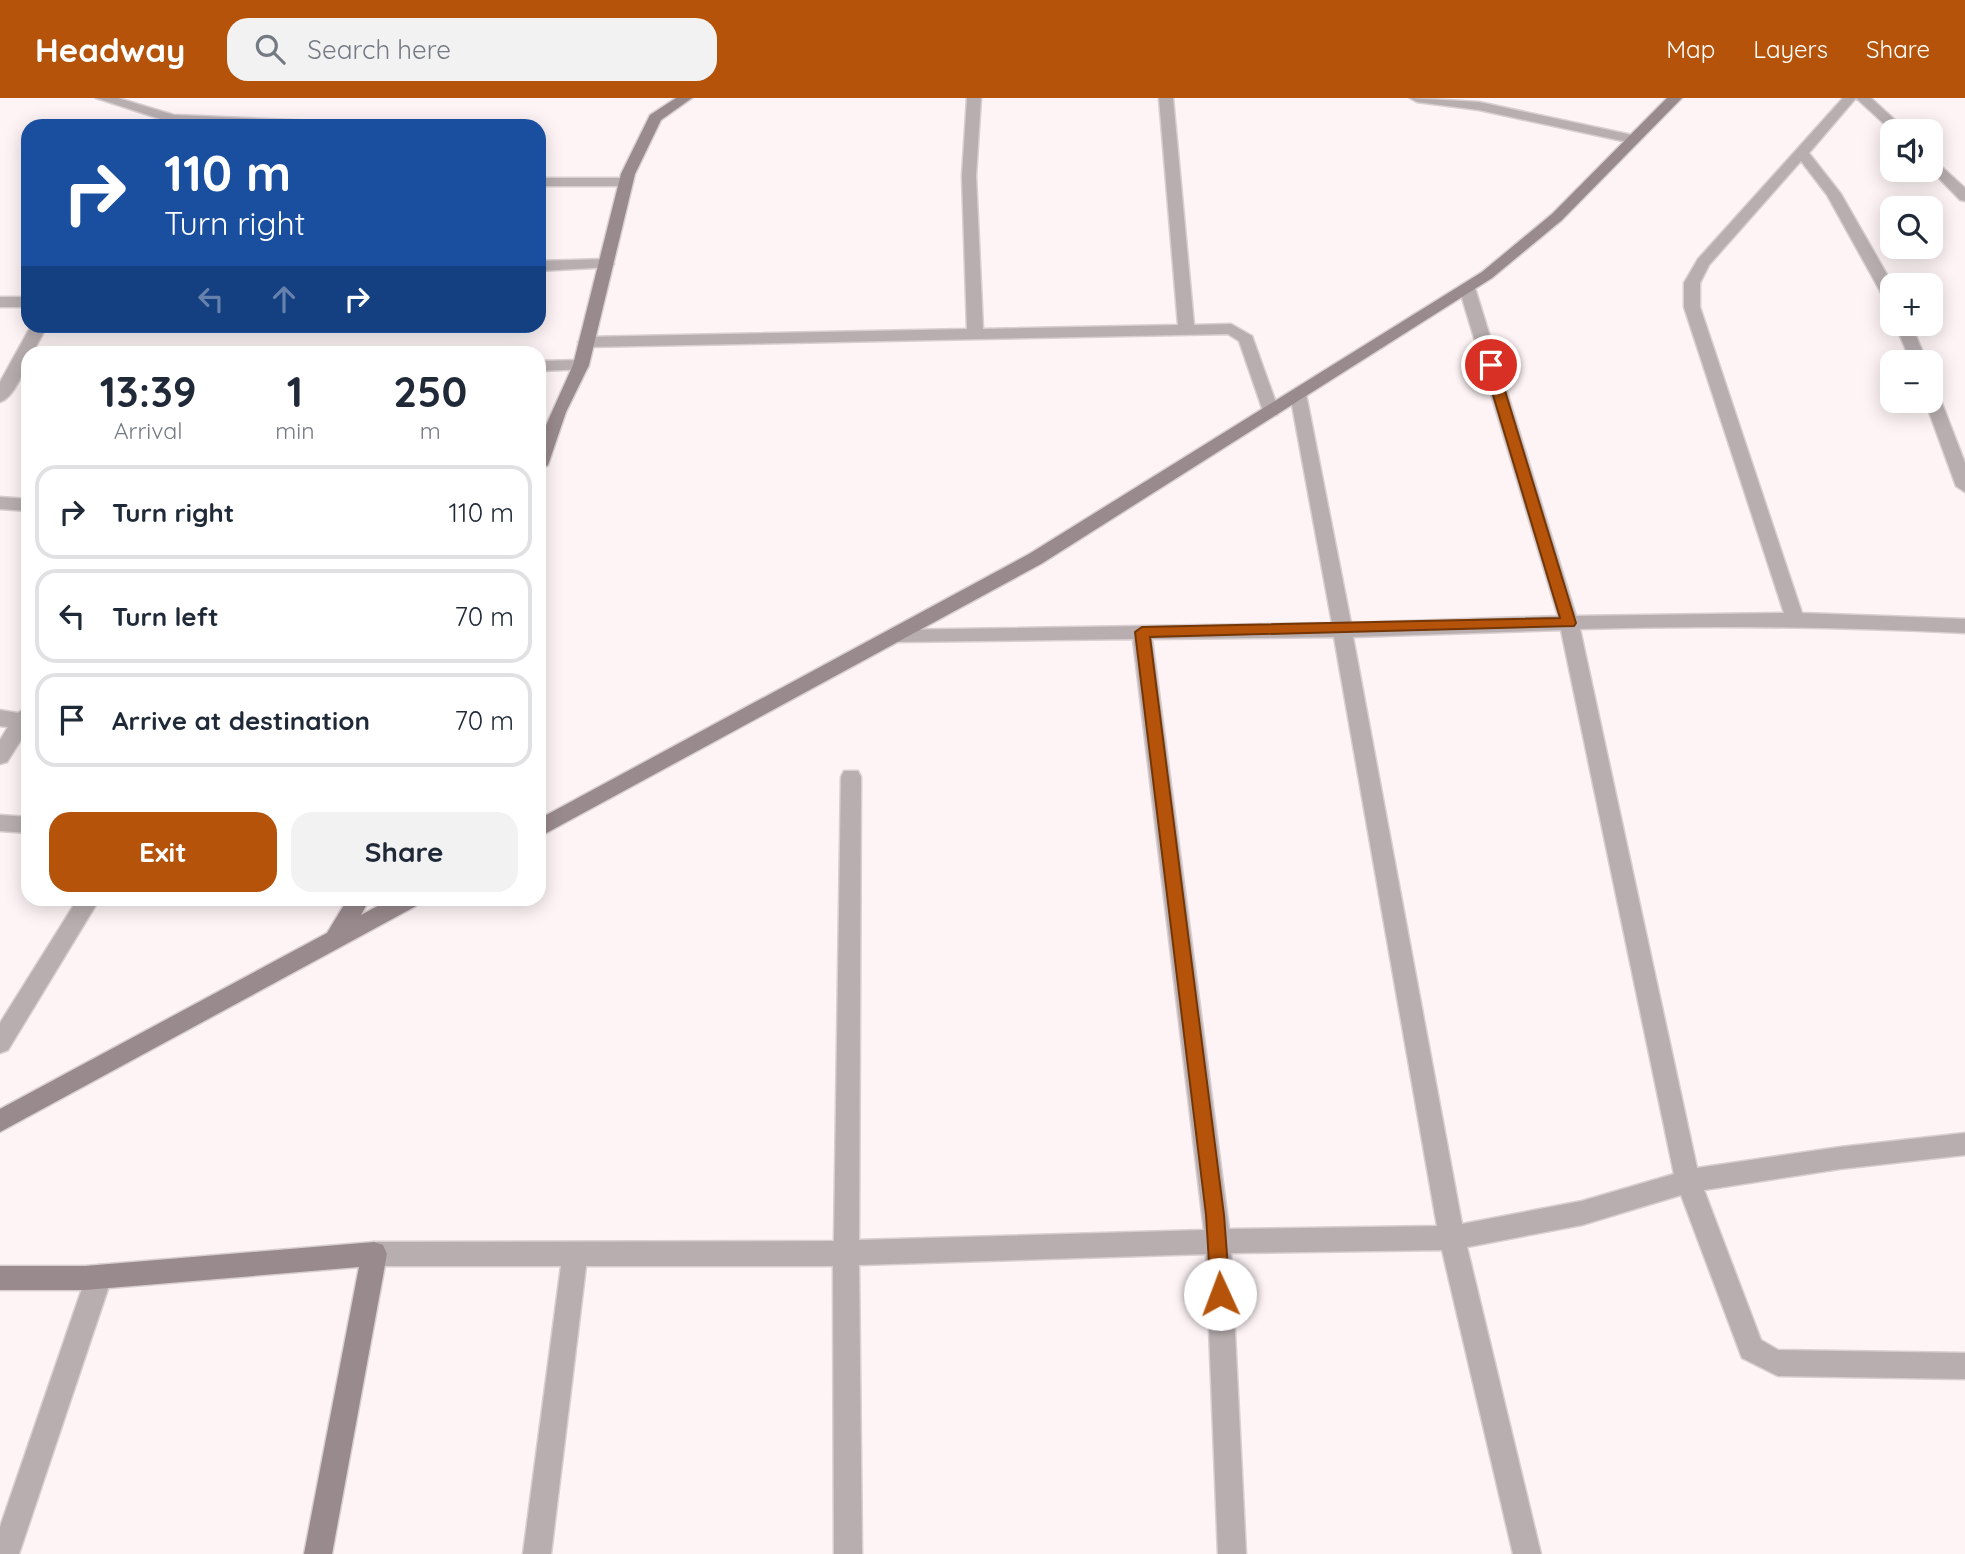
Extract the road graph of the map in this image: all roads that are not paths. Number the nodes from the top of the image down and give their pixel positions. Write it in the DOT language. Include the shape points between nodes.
graph roads {
  1 [pos="103,98"];
  2 [pos="685,98"];
  3 [pos="974,98"];
  4 [pos="1166,98"];
  5 [pos="1417,98"];
  6 [pos="1675,98"];
  7 [pos="1850,98"];
  8 [pos="1863,98"];
  9 [pos="173,119"];
  10 [pos="1887,119"];
  11 [pos="1632,139"];
  12 [pos="1800,151"];
  13 [pos="1943,174"];
  14 [pos="626,182"];
  15 [pos="546,183"];
  16 [pos="1965,197"];
  17 [pos="606,264"];
  18 [pos="546,266"];
  19 [pos="1880,276"];
  20 [pos="1467,288"];
  21 [pos="0,302"];
  22 [pos="21,302"];
  23 [pos="1186,329"];
  24 [pos="975,333"];
  25 [pos="586,342"];
  26 [pos="21,359"];
  27 [pos="581,365"];
  28 [pos="546,366"];
  29 [pos="1298,394"];
  30 [pos="0,397"];
  31 [pos="1271,411"];
  32 [pos="1938,413"];
  33 [pos="546,445"];
  34 [pos="1965,486"];
  35 [pos="0,503"];
  36 [pos="21,504"];
  37 [pos="1796,620"];
  38 [pos="1569,623"];
  39 [pos="1965,626"];
  40 [pos="1343,630"];
  41 [pos="1142,632"];
  42 [pos="896,635"];
  43 [pos="21,717"];
  44 [pos="0,718"];
  45 [pos="21,723"];
  46 [pos="0,756"];
  47 [pos="851,777"];
  48 [pos="0,823"];
  49 [pos="21,824"];
  50 [pos="546,824"];
  51 [pos="84,906"];
  52 [pos="354,906"];
  53 [pos="397,906"];
  54 [pos="335,939"];
  55 [pos="0,1043"];
  56 [pos="0,1121"];
  57 [pos="1965,1144"];
  58 [pos="1688,1181"];
  59 [pos="1452,1238"];
  60 [pos="1218,1241"];
  61 [pos="374,1254"];
  62 [pos="846,1254"];
  63 [pos="575,1255"];
  64 [pos="99,1277"];
  65 [pos="0,1278"];
  66 [pos="1965,1366"];
  67 [pos="5,1554"];
  68 [pos="318,1554"];
  69 [pos="537,1554"];
  70 [pos="848,1554"];
  71 [pos="1232,1554"];
  72 [pos="1527,1554"];
  1 -- 9 [label="street"];
  2 -- 14 [label="street" via="656,118"];
  3 -- 24 [label="street" via="969,176"];
  4 -- 23 [label="street"];
  5 -- 11 [label="street" via="1479,106"];
  6 -- 11 [label="street"];
  7 -- 12 [label="street"];
  8 -- 10 [label="street"];
  11 -- 20 [label="street" via="1557,217"];
  12 -- 19 [label="street" via="1834,194"];
  12 -- 37 [label="street" via="1703,262 1691,279 1689,292"];
  13 -- 16 [label="street"];
  14 -- 15 [label="street"];
  14 -- 17 [label="street"];
  17 -- 18 [label="street"];
  17 -- 25 [label="street"];
  20 -- 29 [label="street"];
  20 -- 38 [label="street"];
  21 -- 22 [label="street"];
  23 -- 24 [label="street"];
  23 -- 31 [label="street" via="1241,333"];
  24 -- 25 [label="street"];
  25 -- 27 [label="street"];
  26 -- 30 [label="street"];
  27 -- 28 [label="street"];
  27 -- 33 [label="street"];
  29 -- 31 [label="street"];
  29 -- 40 [label="street"];
  31 -- 42 [label="street" via="1035,559"];
  32 -- 34 [label="street"];
  35 -- 36 [label="street"];
  37 -- 38 [label="street"];
  37 -- 39 [label="street"];
  38 -- 40 [label="street"];
  38 -- 58 [label="street"];
  40 -- 41 [label="street"];
  40 -- 59 [label="street"];
  41 -- 42 [label="street"];
  41 -- 60 [label="street"];
  42 -- 50 [label="street"];
  43 -- 44 [label="street"];
  45 -- 46 [label="street"];
  47 -- 62 [label="street"];
  48 -- 49 [label="street"];
  51 -- 55 [label="street"];
  52 -- 54 [label="street"];
  53 -- 54 [label="street"];
  54 -- 56 [label="street"];
  57 -- 58 [label="street"];
  58 -- 59 [label="street" via="1582,1213"];
  58 -- 66 [label="street" via="1742,1331 1751,1349 1762,1357 1778,1363"];
  59 -- 60 [label="street"];
  59 -- 72 [label="street"];
  60 -- 62 [label="street"];
  60 -- 71 [label="street"];
  61 -- 63 [label="street"];
  61 -- 64 [label="street"];
  61 -- 68 [label="street"];
  62 -- 63 [label="street"];
  62 -- 70 [label="street"];
  63 -- 69 [label="street"];
  64 -- 65 [label="street"];
  64 -- 67 [label="street"];
}
